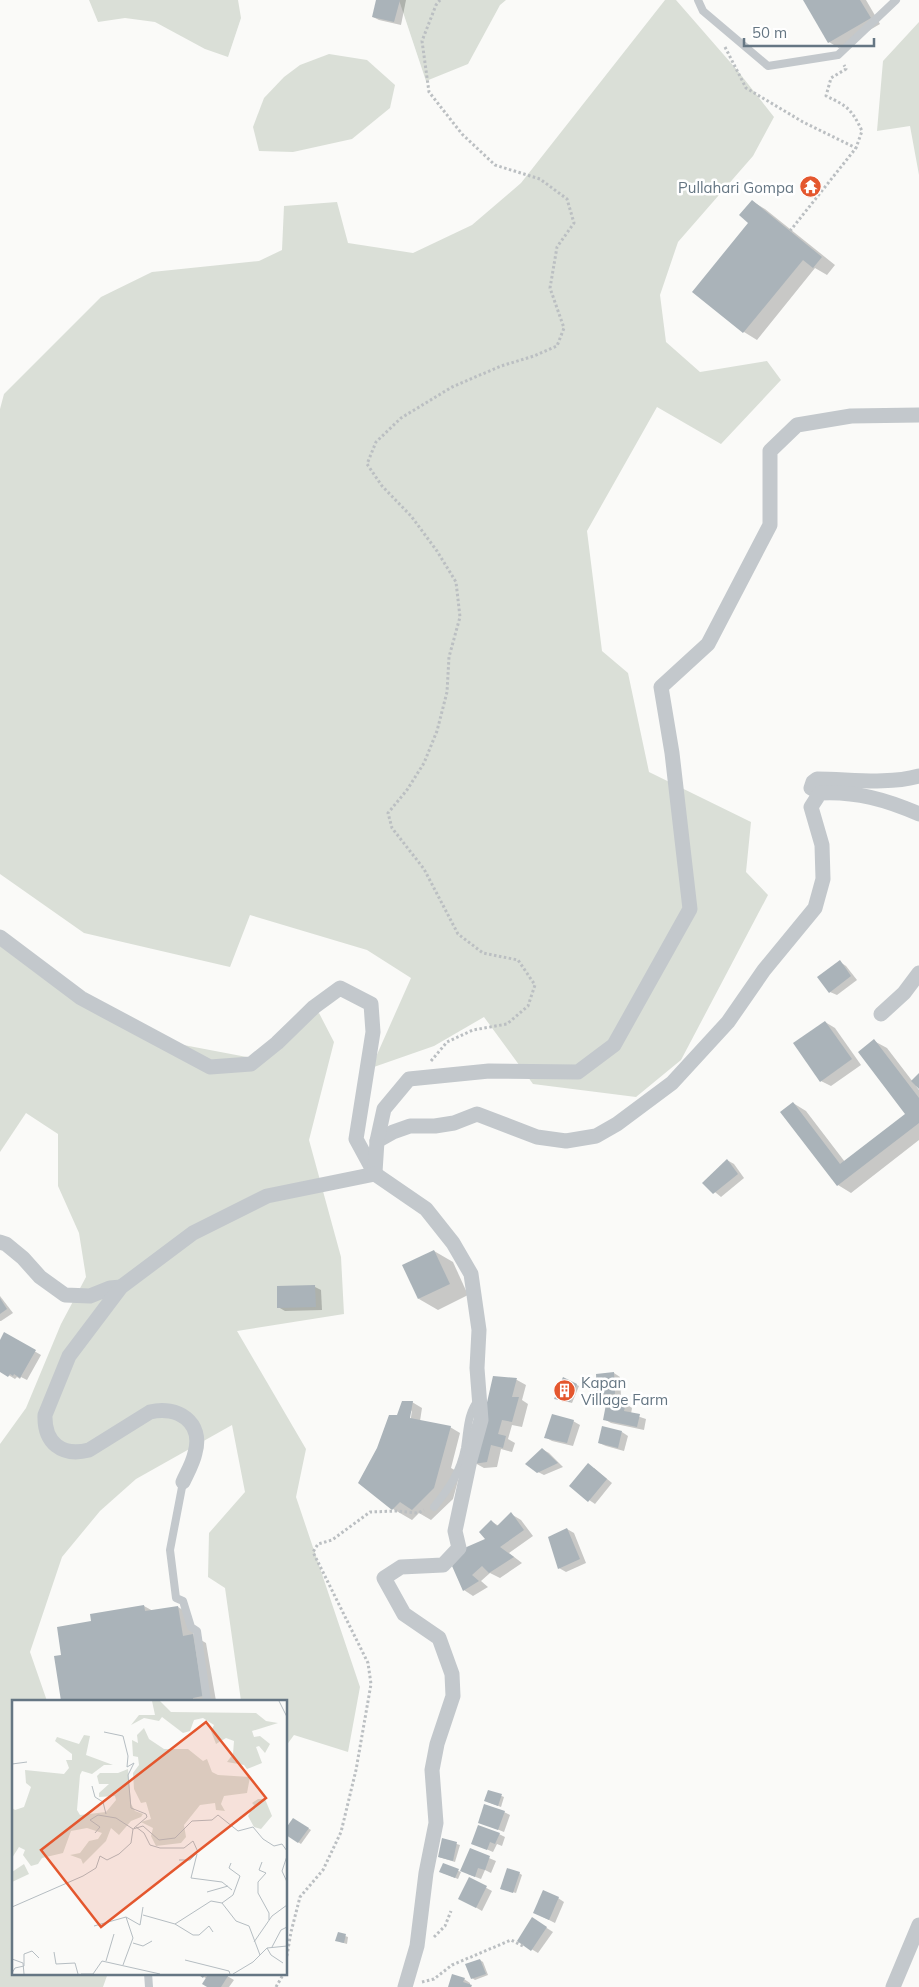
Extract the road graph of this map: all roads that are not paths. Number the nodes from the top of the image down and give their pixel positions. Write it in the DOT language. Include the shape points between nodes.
graph roads {
  1 [pos="698,0"];
  2 [pos="896,0"];
  3 [pos="919,416"];
  4 [pos="919,776"];
  5 [pos="820,794"];
  6 [pos="919,814"];
  7 [pos="0,938"];
  8 [pos="919,973"];
  9 [pos="881,1014"];
  10 [pos="377,1141"];
  11 [pos="375,1174"];
  12 [pos="0,1242"];
  13 [pos="121,1287"];
  14 [pos="480,1398"];
  15 [pos="183,1482"];
  16 [pos="434,1507"];
  17 [pos="207,1700"];
  18 [pos="919,1924"];
  19 [pos="148,1974"];
  20 [pos="405,1985"];
  21 [pos="149,1987"];
  22 [pos="893,1987"];
  1 -- 2 [label="lane" via="703,11 768,66 838,54"];
  3 -- 10 [label="street" via="851,416 797,425 770,451 770,525 708,644 661,687 690,909 614,1045 578,1072 489,1071 409,1079 384,1110"];
  4 -- 5 [label="street" via="881,780 817,779 811,788"];
  5 -- 6 [label="street" via="856,794"];
  5 -- 10 [label="street" via="811,807 822,845 823,879 815,908 764,970 728,1022 672,1083 596,1136 566,1141 537,1137 477,1114 454,1124 410,1126"];
  7 -- 11 [label="street" via="81,998 210,1067 250,1064 340,988 371,1004 373,1032 356,1139"];
  8 -- 9 [label="street" via="904,993"];
  10 -- 11 [label="street"];
  11 -- 13 [label="street" via="267,1196 193,1233"];
  11 -- 14 [label="street" via="426,1210 453,1243 471,1274 479,1330 477,1368"];
  12 -- 13 [label="street" via="66,1295 90,1296"];
  13 -- 15 [label="street" via="69,1356 44,1425 60,1449 80,1452 89,1450 150,1412 160,1409 181,1414 190,1422 197,1442"];
  14 -- 16 [label="lane" via="472,1407 453,1484"];
  14 -- 20 [label="street" via="481,1420 455,1531 459,1548 443,1565 401,1567 384,1578 404,1614 439,1638 452,1674 453,1696 432,1770 436,1823 417,1946"];
  15 -- 17 [label="lane" via="170,1550 176,1598 183,1601 191,1627 197,1631"];
  18 -- 22 [label="street"];
  19 -- 21 [label="lane"];
}
